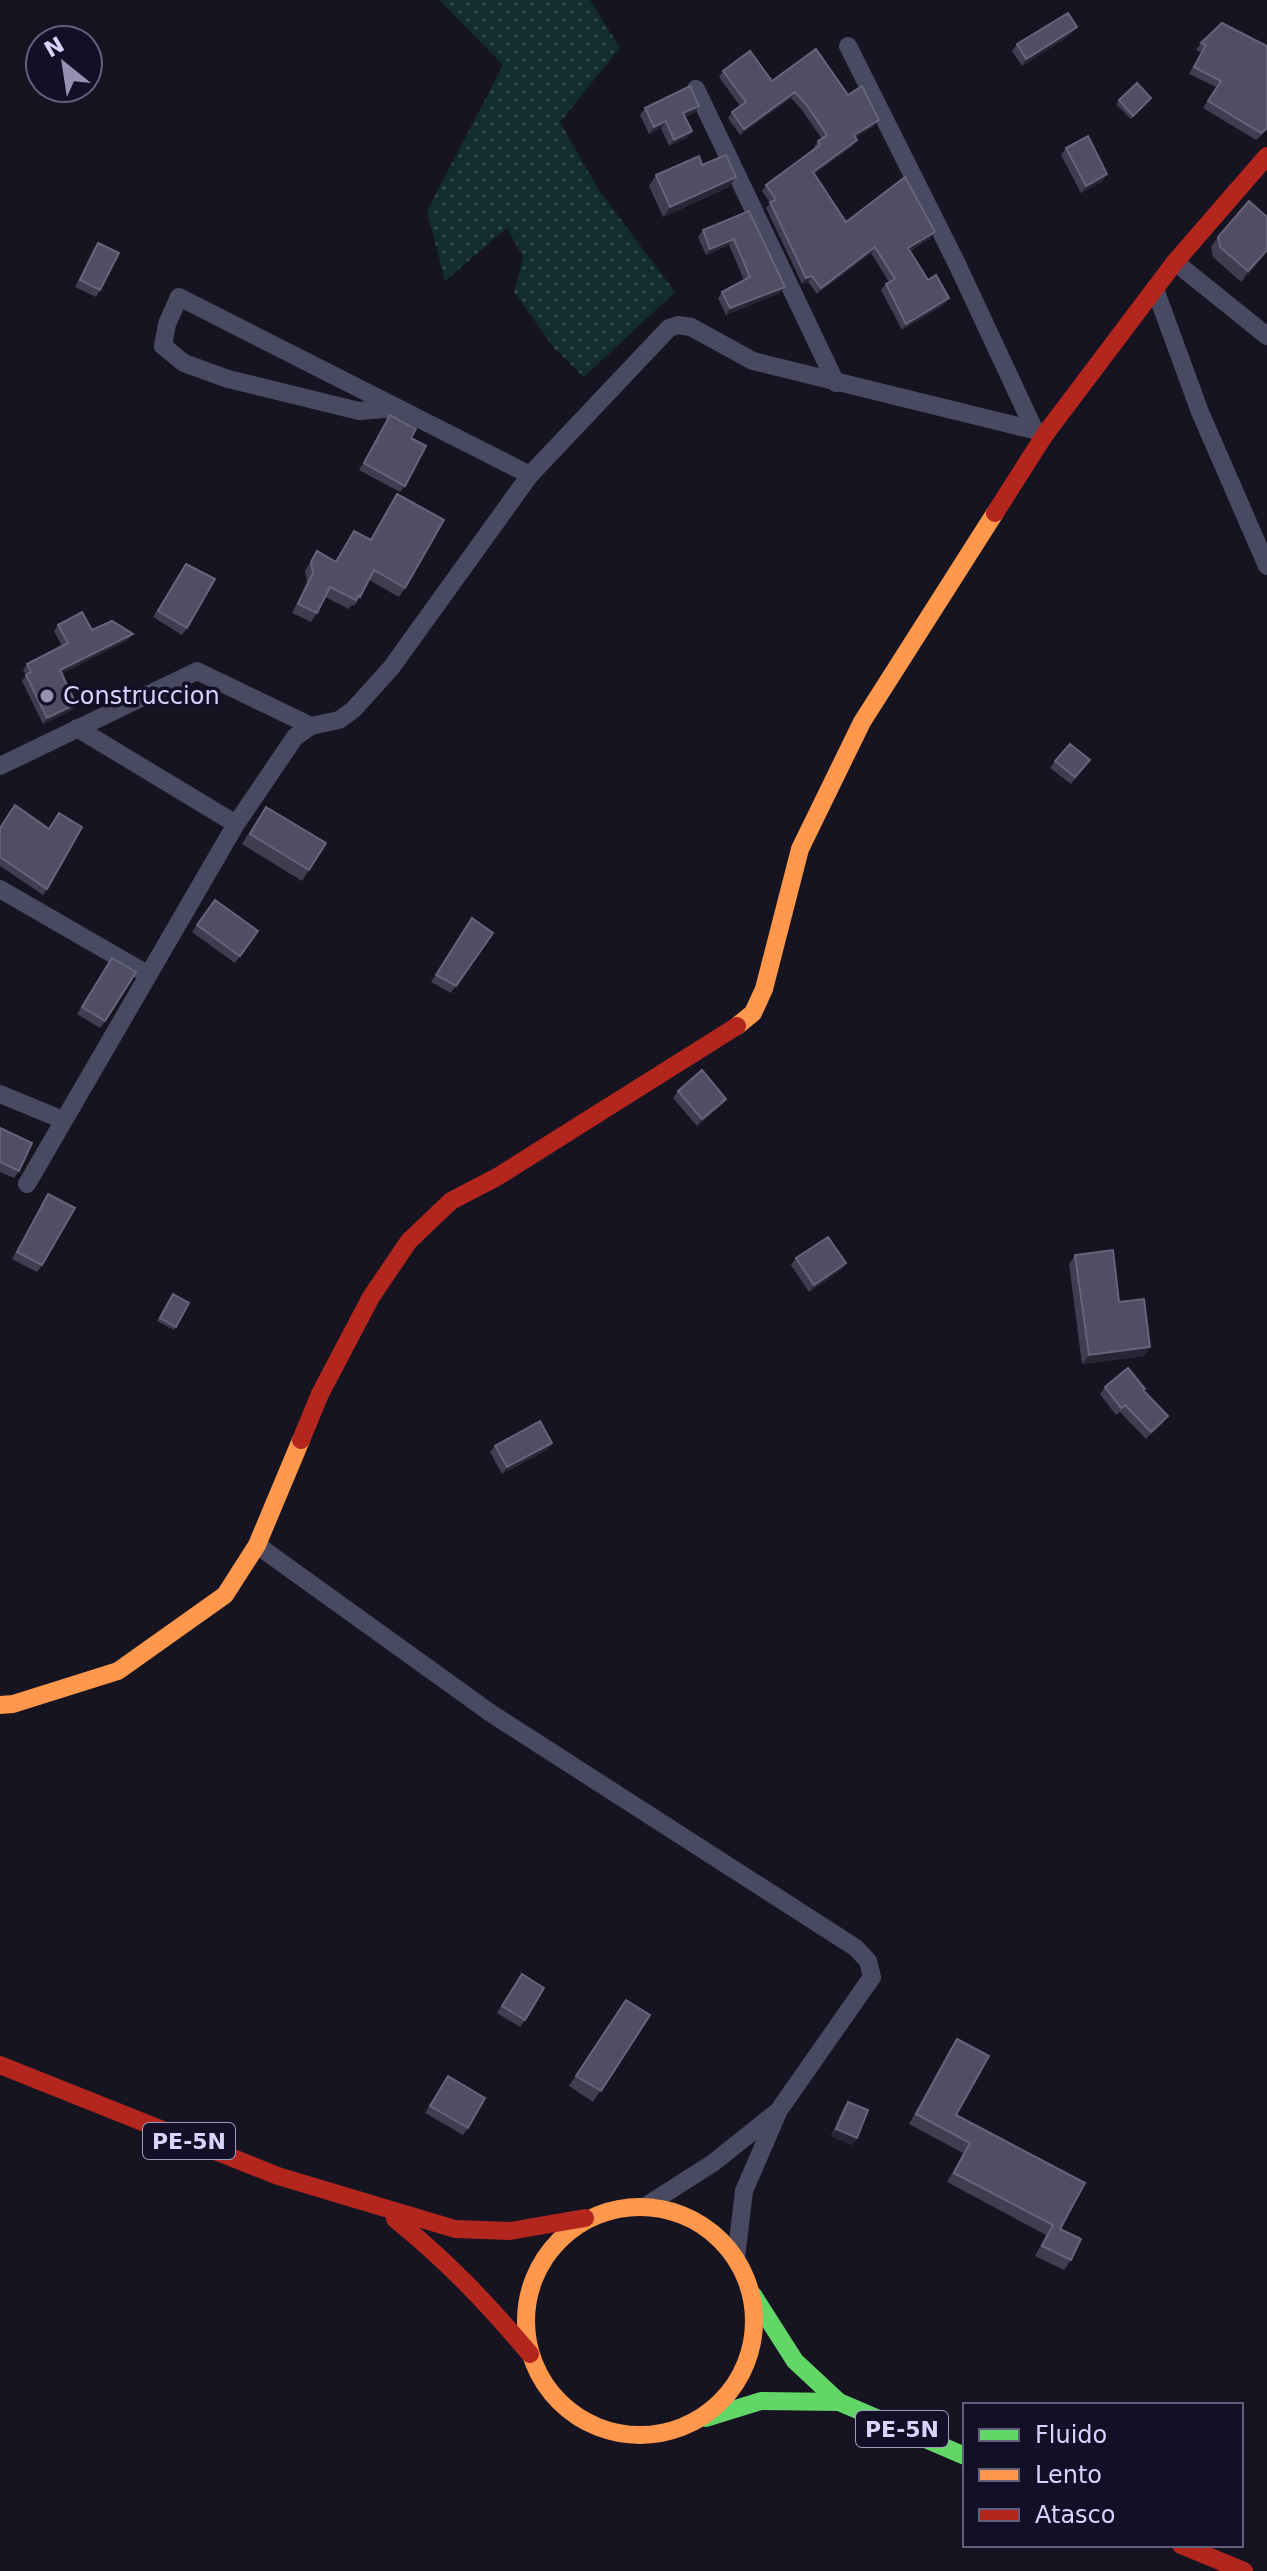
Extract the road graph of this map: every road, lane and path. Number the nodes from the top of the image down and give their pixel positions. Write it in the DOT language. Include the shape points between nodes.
graph roads {
  1 [pos="848,46"];
  2 [pos="696,89"];
  3 [pos="1267,156"];
  4 [pos="1175,262"];
  5 [pos="1155,289"];
  6 [pos="1267,336"];
  7 [pos="836,383"];
  8 [pos="397,408"];
  9 [pos="1040,431"];
  10 [pos="530,475"];
  11 [pos="1267,566"];
  12 [pos="311,726"];
  13 [pos="77,728"];
  14 [pos="0,766"];
  15 [pos="236,824"];
  16 [pos="0,889"];
  17 [pos="147,974"];
  18 [pos="0,1094"];
  19 [pos="63,1120"];
  20 [pos="27,1184"];
  21 [pos="257,1545"];
  22 [pos="0,1705"];
  23 [pos="0,2065"];
  24 [pos="779,2110"];
  25 [pos="644,2207"];
  26 [pos="382,2209"];
  27 [pos="596,2216"];
  28 [pos="736,2258"];
  29 [pos="750,2288"];
  30 [pos="530,2354"];
  31 [pos="839,2402"];
  32 [pos="689,2424"];
  33 [pos="963,2455"];
  34 [pos="1186,2547"];
  35 [pos="1244,2571"];
  1 -- 9 [label="street"];
  2 -- 7 [label="street"];
  3 -- 4 [label="main road"];
  4 -- 5 [label="main road"];
  4 -- 6 [label="street"];
  5 -- 9 [label="main road"];
  5 -- 11 [label="street" via="1200,412"];
  7 -- 9 [label="street"];
  7 -- 10 [label="street" via="753,361 678,325 669,328"];
  8 -- 8 [label="street" via="179,297 167,324 163,346 184,363 359,411"];
  8 -- 10 [label="street"];
  9 -- 21 [label="main road" via="862,722 800,849 753,1013 451,1201 409,1241 371,1297 320,1394"];
  10 -- 12 [label="street" via="391,668 353,710 339,720"];
  12 -- 13 [label="street" via="197,671"];
  12 -- 15 [label="street" via="295,737"];
  13 -- 14 [label="street"];
  13 -- 15 [label="street"];
  15 -- 17 [label="street"];
  16 -- 17 [label="street"];
  17 -- 19 [label="street"];
  18 -- 19 [label="street"];
  19 -- 20 [label="street"];
  21 -- 22 [label="main road" via="225,1595 118,1671"];
  21 -- 24 [label="street" via="492,1714 856,1948 868,1961 872,1977"];
  23 -- 26 [label="main road, PE-5N" via="278,2176"];
  24 -- 25 [label="street" via="713,2163"];
  24 -- 28 [label="street" via="744,2191"];
  25 -- 27 [label="main road"];
  25 -- 28 [label="main road" via="706,2227"];
  26 -- 27 [label="main road, PE-5N" via="455,2229 510,2231"];
  26 -- 30 [label="main road, PE-5N" via="444,2259"];
  27 -- 30 [label="main road" via="554,2246 534,2279 525,2316"];
  28 -- 29 [label="main road"];
  29 -- 31 [label="main road, PE-5N" via="795,2361"];
  29 -- 32 [label="main road" via="754,2321 746,2362 724,2398"];
  30 -- 32 [label="main road" via="561,2404 594,2425 632,2435"];
  31 -- 32 [label="main road, PE-5N" via="761,2401"];
  31 -- 33 [label="main road, PE-5N"];
  34 -- 35 [label="main road"];
}
